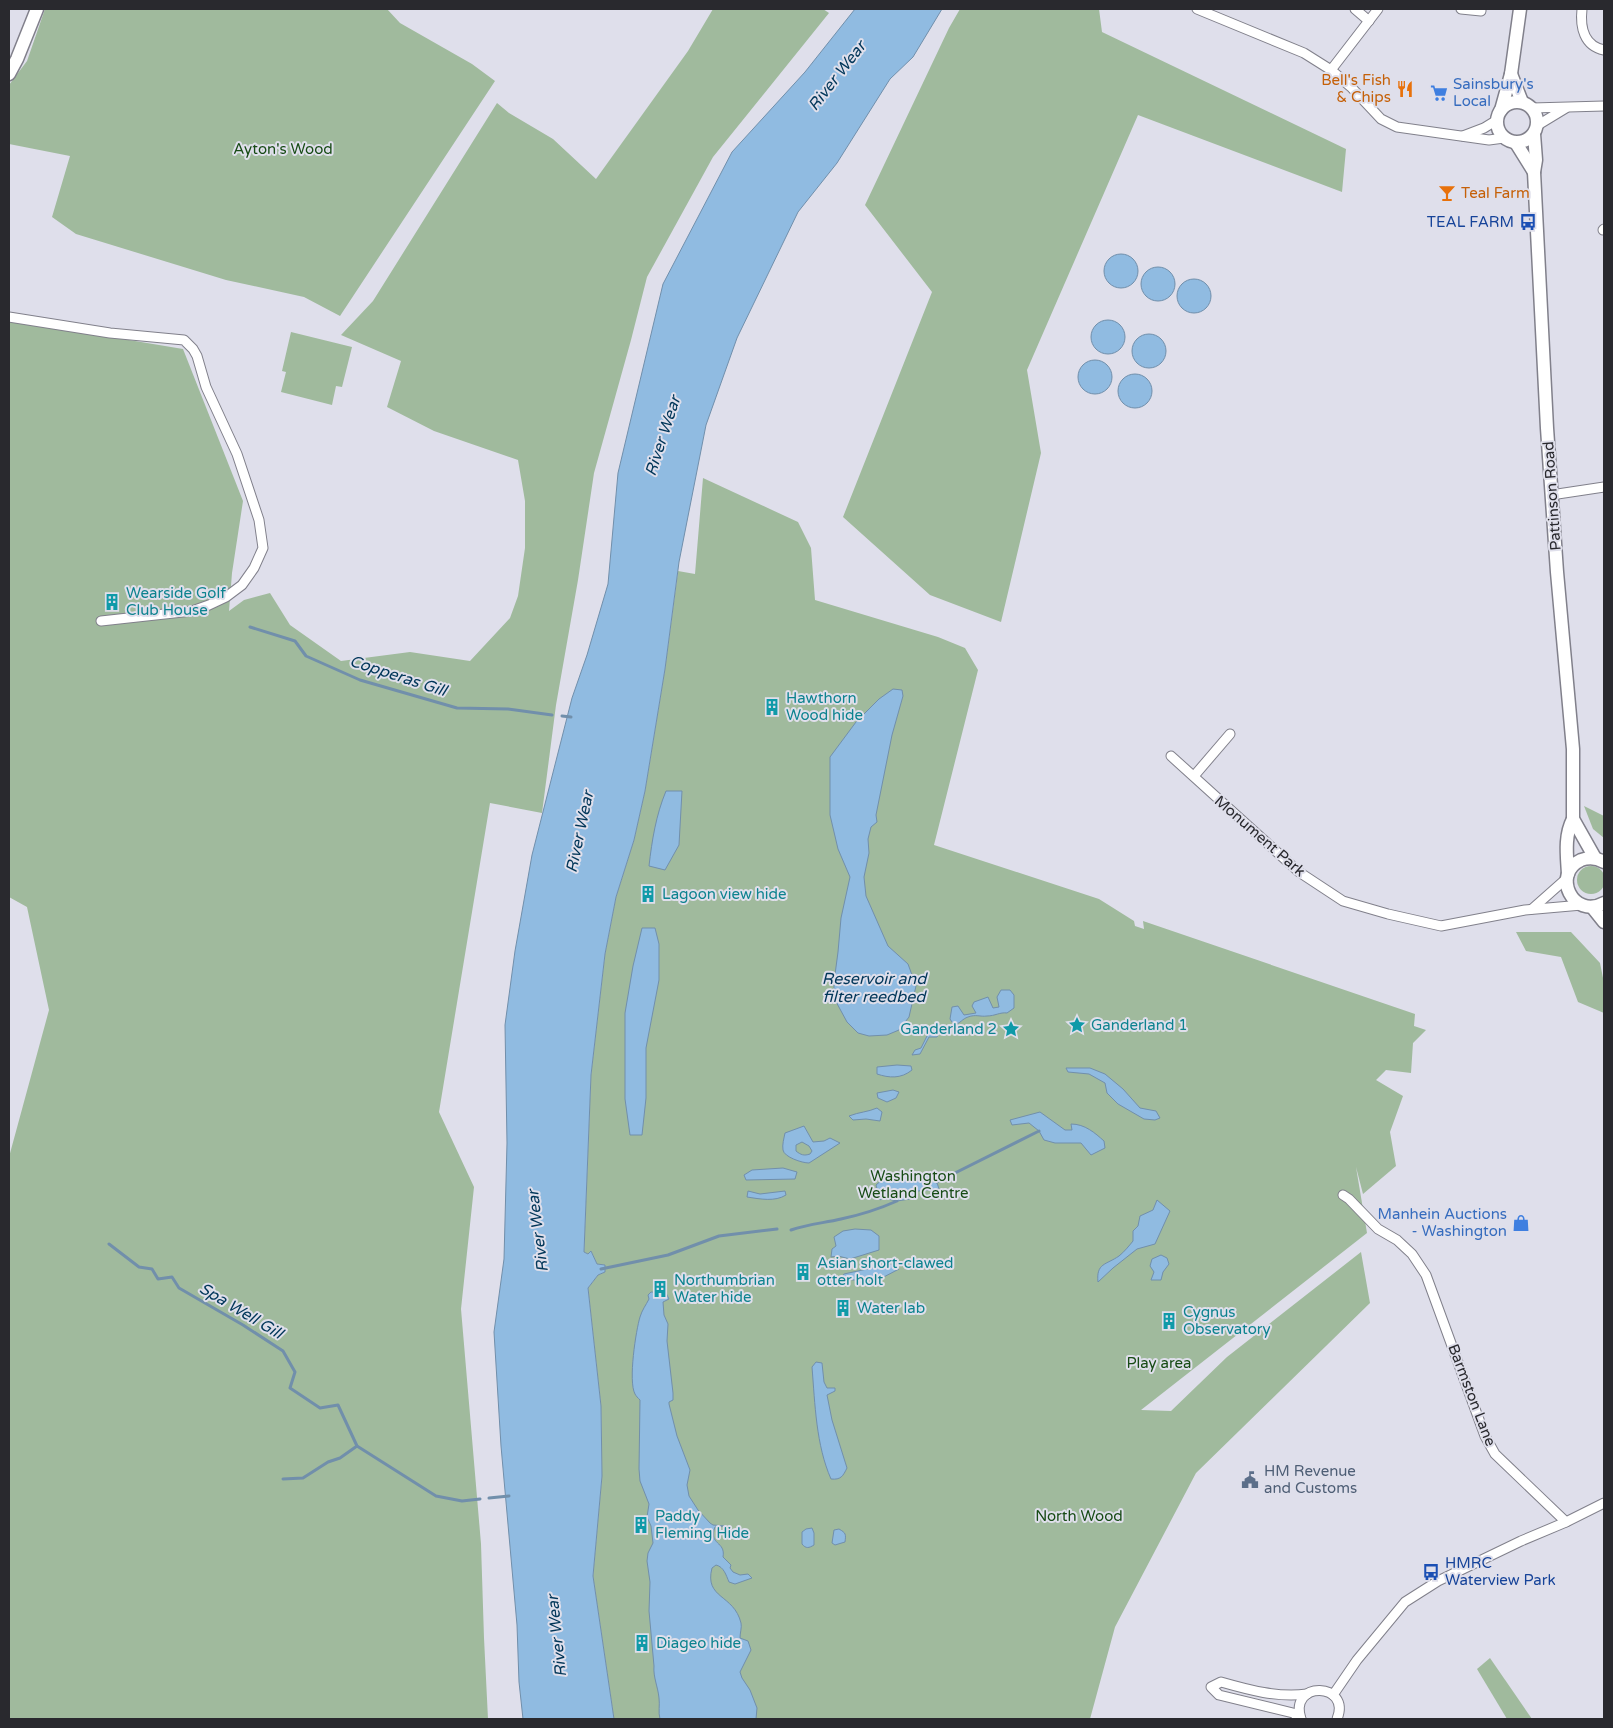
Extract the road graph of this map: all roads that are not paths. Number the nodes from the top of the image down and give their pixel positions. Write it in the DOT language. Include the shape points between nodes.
graph roads {
  1 [pos="37,9"];
  2 [pos="1197,9"];
  3 [pos="1355,9"];
  4 [pos="1378,9"];
  5 [pos="1461,9"];
  6 [pos="1481,9"];
  7 [pos="1520,9"];
  8 [pos="1582,9"];
  9 [pos="1369,20"];
  10 [pos="1604,50"];
  11 [pos="1331,70"];
  12 [pos="9,74"];
  13 [pos="1511,74"];
  14 [pos="1527,105"];
  15 [pos="1604,106"];
  16 [pos="1566,108"];
  17 [pos="1499,115"];
  18 [pos="1536,129"];
  19 [pos="1460,137"];
  20 [pos="1510,141"];
  21 [pos="1534,172"];
  22 [pos="9,316"];
  23 [pos="1604,487"];
  24 [pos="1552,496"];
  25 [pos="101,621"];
  26 [pos="1230,734"];
  27 [pos="1171,756"];
  28 [pos="1194,776"];
  29 [pos="1573,819"];
  30 [pos="1602,860"];
  31 [pos="1568,876"];
  32 [pos="1593,905"];
  33 [pos="1532,910"];
  34 [pos="1604,922"];
  35 [pos="1343,1195"];
  36 [pos="1604,1503"];
  37 [pos="1566,1522"];
  38 [pos="1307,1694"];
  39 [pos="1333,1695"];
  40 [pos="1301,1719"];
  41 [pos="1337,1719"];
  1 -- 12 [label="street"];
  2 -- 11 [label="street" via="1304,53"];
  3 -- 9 [label="street"];
  4 -- 9 [label="street"];
  5 -- 6 [label="street"];
  7 -- 13 [label="street"];
  8 -- 10 [label="street" via="1584,35 1595,47"];
  9 -- 11 [label="street"];
  11 -- 19 [label="street" via="1352,87 1381,119 1396,127"];
  13 -- 14 [label="street"];
  13 -- 17 [label="street"];
  14 -- 16 [label="street"];
  14 -- 17 [label="street" via="1510,103"];
  14 -- 18 [label="street" via="1537,119"];
  15 -- 16 [label="street"];
  16 -- 18 [label="street"];
  17 -- 19 [label="street" via="1484,128"];
  17 -- 20 [label="street" via="1500,133"];
  18 -- 20 [label="street" via="1523,142"];
  18 -- 21 [label="street, Pattinson Road"];
  19 -- 20 [label="street"];
  20 -- 21 [label="street, Pattinson Road"];
  21 -- 24 [label="street, Pattinson Road"];
  22 -- 25 [label="street" via="188,343 197,356 259,520 262,548 254,568 242,585 226,598 192,611"];
  23 -- 24 [label="street"];
  24 -- 29 [label="street, Pattinson Road" via="1573,749"];
  26 -- 28 [label="street"];
  27 -- 28 [label="street, Monument Park"];
  28 -- 33 [label="street, Monument Park" via="1299,872 1343,901 1441,926"];
  29 -- 30 [label="street, Pattinson Road"];
  29 -- 31 [label="street, Pattinson Road" via="1568,828"];
  30 -- 31 [label="street" via="1586,858 1579,861"];
  31 -- 32 [label="street, Pattinson Road" via="1567,886 1575,900"];
  31 -- 33 [label="street"];
  32 -- 33 [label="street, Monument Park"];
  32 -- 34 [label="street"];
  35 -- 37 [label="street, Barmston Lane" via="1378,1229 1412,1254 1426,1275 1485,1436 1495,1454"];
  36 -- 37 [label="street"];
  37 -- 39 [label="street" via="1438,1581 1405,1602"];
  38 -- 39 [label="street" via="1322,1690"];
  38 -- 40 [label="street" via="1300,1706"];
  38 -- 40 [label="street" via="1282,1695 1222,1682 1211,1687 1219,1695 1292,1713"];
  39 -- 41 [label="street" via="1339,1705"];
}
